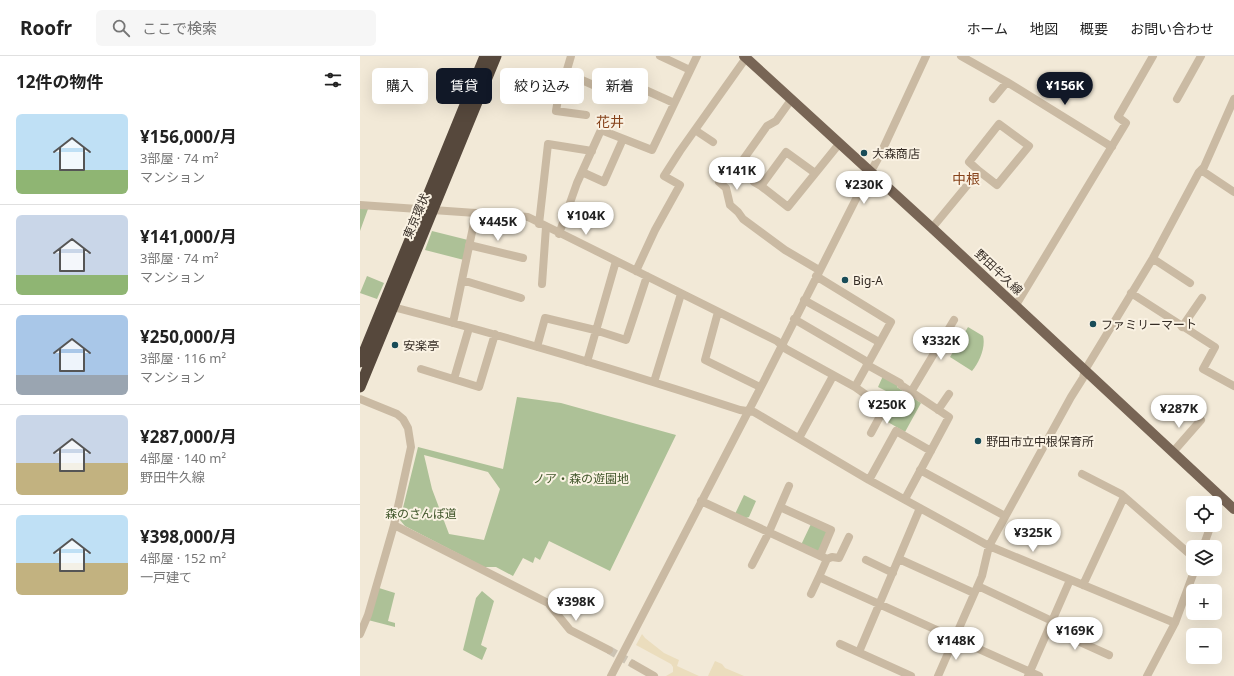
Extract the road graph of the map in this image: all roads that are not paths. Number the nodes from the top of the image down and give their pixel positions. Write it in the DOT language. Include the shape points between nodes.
graph roads {
  1 [pos="485,56"];
  2 [pos="496,56"];
  3 [pos="571,56"];
  4 [pos="660,56"];
  5 [pos="697,56"];
  6 [pos="926,56"];
  7 [pos="961,56"];
  8 [pos="1153,56"];
  9 [pos="1201,56"];
  10 [pos="745,57"];
  11 [pos="568,68"];
  12 [pos="690,70"];
  13 [pos="1007,82"];
  14 [pos="648,91"];
  15 [pos="993,99"];
  16 [pos="1178,99"];
  17 [pos="1234,99"];
  18 [pos="791,100"];
  19 [pos="674,102"];
  20 [pos="557,104"];
  21 [pos="586,115"];
  22 [pos="695,130"];
  23 [pos="623,139"];
  24 [pos="713,142"];
  25 [pos="839,144"];
  26 [pos="1112,147"];
  27 [pos="592,151"];
  28 [pos="1201,170"];
  29 [pos="979,171"];
  30 [pos="582,172"];
  31 [pos="871,172"];
  32 [pos="815,174"];
  33 [pos="1233,190"];
  34 [pos="361,203"];
  35 [pos="427,210"];
  36 [pos="476,212"];
  37 [pos="543,226"];
  38 [pos="932,228"];
  39 [pos="559,234"];
  40 [pos="469,245"];
  41 [pos="523,258"];
  42 [pos="1153,258"];
  43 [pos="616,261"];
  44 [pos="636,271"];
  45 [pos="818,273"];
  46 [pos="647,276"];
  47 [pos="462,280"];
  48 [pos="1190,283"];
  49 [pos="542,284"];
  50 [pos="1131,293"];
  51 [pos="681,294"];
  52 [pos="521,298"];
  53 [pos="1202,298"];
  54 [pos="804,300"];
  55 [pos="1016,305"];
  56 [pos="393,307"];
  57 [pos="718,312"];
  58 [pos="794,319"];
  59 [pos="954,320"];
  60 [pos="453,323"];
  61 [pos="1182,327"];
  62 [pos="470,328"];
  63 [pos="595,330"];
  64 [pos="494,334"];
  65 [pos="927,336"];
  66 [pos="879,342"];
  67 [pos="940,343"];
  68 [pos="782,345"];
  69 [pos="537,348"];
  70 [pos="360,362"];
  71 [pos="587,362"];
  72 [pos="868,364"];
  73 [pos="421,369"];
  74 [pos="1085,370"];
  75 [pos="834,376"];
  76 [pos="454,379"];
  77 [pos="654,382"];
  78 [pos="1234,386"];
  79 [pos="360,387"];
  80 [pos="760,387"];
  81 [pos="854,387"];
  82 [pos="911,392"];
  83 [pos="949,394"];
  84 [pos="360,399"];
  85 [pos="938,410"];
  86 [pos="748,411"];
  87 [pos="1200,420"];
  88 [pos="871,434"];
  89 [pos="798,438"];
  90 [pos="931,451"];
  91 [pos="1173,452"];
  92 [pos="920,470"];
  93 [pos="1082,474"];
  94 [pos="869,480"];
  95 [pos="789,486"];
  96 [pos="1220,496"];
  97 [pos="1124,498"];
  98 [pos="1222,498"];
  99 [pos="905,499"];
  100 [pos="701,501"];
  101 [pos="780,507"];
  102 [pos="920,508"];
  103 [pos="1234,509"];
  104 [pos="1005,516"];
  105 [pos="394,525"];
  106 [pos="769,532"];
  107 [pos="849,537"];
  108 [pos="989,546"];
  109 [pos="1186,551"];
  110 [pos="823,557"];
  111 [pos="899,559"];
  112 [pos="866,560"];
  113 [pos="752,565"];
  114 [pos="893,573"];
  115 [pos="1192,576"];
  116 [pos="819,577"];
  117 [pos="1070,580"];
  118 [pos="1083,585"];
  119 [pos="976,589"];
  120 [pos="811,594"];
  121 [pos="879,604"];
  122 [pos="1175,623"];
  123 [pos="1050,624"];
  124 [pos="361,630"];
  125 [pos="955,638"];
  126 [pos="840,644"];
  127 [pos="609,650"];
  128 [pos="859,652"];
  129 [pos="1109,656"];
  130 [pos="633,664"];
  131 [pos="1029,674"];
  132 [pos="611,676"];
  133 [pos="654,676"];
  134 [pos="911,676"];
  135 [pos="938,676"];
  136 [pos="1039,676"];
  137 [pos="1147,676"];
  1 -- 35 [label="highway, 東京環状"];
  2 -- 35 [label="highway, 東京環状"];
  3 -- 11 [label="street"];
  4 -- 12 [label="street"];
  5 -- 12 [label="street"];
  6 -- 31 [label="street"];
  7 -- 13 [label="street"];
  8 -- 26 [label="street" via="1118,117 1126,123"];
  9 -- 16 [label="street"];
  10 -- 18 [label="main road, 野田牛久線"];
  10 -- 22 [label="street"];
  12 -- 19 [label="street"];
  13 -- 15 [label="street"];
  13 -- 26 [label="street"];
  14 -- 19 [label="street"];
  17 -- 28 [label="street"];
  18 -- 25 [label="main road, 野田牛久線"];
  18 -- 45 [label="street" via="776,121 767,126 740,164 728,169 719,182 726,188 730,205 743,219"];
  19 -- 23 [label="street" via="652,150"];
  20 -- 21 [label="street" via="556,111"];
  22 -- 24 [label="street"];
  22 -- 44 [label="street" via="664,176 680,185"];
  23 -- 27 [label="street" via="601,130"];
  23 -- 30 [label="street" via="604,182"];
  25 -- 31 [label="main road, 野田牛久線"];
  25 -- 32 [label="street"];
  26 -- 55 [label="street"];
  27 -- 30 [label="street"];
  27 -- 37 [label="street" via="548,144"];
  28 -- 33 [label="street"];
  28 -- 42 [label="street"];
  29 -- 29 [label="street" via="969,162 999,124 1029,146 997,185"];
  29 -- 38 [label="street"];
  30 -- 39 [label="street"];
  31 -- 38 [label="main road, 野田牛久線"];
  31 -- 45 [label="street"];
  32 -- 32 [label="street" via="788,207 757,184 786,152"];
  34 -- 35 [label="street"];
  35 -- 36 [label="street"];
  35 -- 56 [label="highway, 東京環状"];
  35 -- 70 [label="highway, 東京環状"];
  36 -- 37 [label="street" via="528,217"];
  36 -- 40 [label="street"];
  37 -- 39 [label="street"];
  37 -- 49 [label="street"];
  38 -- 55 [label="main road, 野田牛久線"];
  39 -- 43 [label="street"];
  40 -- 41 [label="street"];
  40 -- 47 [label="street"];
  42 -- 48 [label="street"];
  42 -- 50 [label="street"];
  43 -- 44 [label="street"];
  43 -- 63 [label="street"];
  44 -- 46 [label="street"];
  45 -- 54 [label="street"];
  45 -- 66 [label="street" via="891,322"];
  46 -- 51 [label="street"];
  46 -- 63 [label="street" via="626,340"];
  47 -- 52 [label="street"];
  47 -- 60 [label="street"];
  50 -- 61 [label="street"];
  50 -- 74 [label="street"];
  51 -- 57 [label="street"];
  51 -- 77 [label="street"];
  53 -- 61 [label="street"];
  54 -- 58 [label="street"];
  54 -- 66 [label="street"];
  55 -- 74 [label="main road, 野田牛久線"];
  56 -- 60 [label="street"];
  56 -- 79 [label="highway, 東京環状"];
  57 -- 68 [label="street"];
  57 -- 80 [label="street" via="705,360"];
  58 -- 68 [label="street"];
  58 -- 72 [label="street"];
  59 -- 67 [label="street"];
  60 -- 62 [label="street"];
  61 -- 78 [label="street" via="1215,348 1203,368"];
  62 -- 64 [label="street"];
  62 -- 76 [label="street"];
  63 -- 69 [label="street" via="545,318"];
  63 -- 71 [label="street"];
  64 -- 69 [label="street"];
  64 -- 76 [label="street" via="479,387"];
  65 -- 67 [label="street"];
  66 -- 72 [label="street"];
  67 -- 82 [label="street"];
  68 -- 75 [label="street"];
  68 -- 80 [label="street"];
  69 -- 71 [label="street"];
  71 -- 77 [label="street"];
  72 -- 81 [label="street"];
  72 -- 82 [label="street"];
  73 -- 76 [label="street"];
  74 -- 91 [label="main road, 野田牛久線"];
  74 -- 104 [label="street" via="1083,378"];
  75 -- 81 [label="street"];
  75 -- 89 [label="street"];
  77 -- 86 [label="street"];
  80 -- 86 [label="street"];
  81 -- 88 [label="street" via="885,407"];
  82 -- 85 [label="street"];
  83 -- 85 [label="street"];
  84 -- 105 [label="street" via="397,414 408,428 411,447"];
  85 -- 90 [label="street" via="949,417"];
  86 -- 89 [label="street"];
  86 -- 100 [label="street"];
  87 -- 91 [label="street"];
  89 -- 94 [label="street"];
  90 -- 92 [label="street"];
  90 -- 94 [label="street" via="896,431"];
  91 -- 96 [label="main road, 野田牛久線"];
  92 -- 99 [label="street"];
  92 -- 104 [label="street"];
  93 -- 97 [label="street"];
  94 -- 99 [label="street"];
  95 -- 101 [label="street"];
  97 -- 109 [label="street"];
  97 -- 118 [label="street"];
  98 -- 103 [label="main road, 野田牛久線"];
  99 -- 102 [label="street"];
  100 -- 106 [label="street"];
  100 -- 132 [label="street"];
  101 -- 106 [label="street"];
  101 -- 110 [label="street" via="831,530"];
  102 -- 108 [label="street"];
  102 -- 111 [label="street"];
  104 -- 108 [label="street"];
  105 -- 124 [label="street" via="368,615"];
  105 -- 127 [label="street" via="548,603 570,630"];
  106 -- 110 [label="street"];
  106 -- 113 [label="street"];
  107 -- 110 [label="street" via="839,558"];
  108 -- 117 [label="street"];
  108 -- 119 [label="street"];
  110 -- 116 [label="street"];
  111 -- 114 [label="street"];
  111 -- 119 [label="street"];
  112 -- 114 [label="street"];
  114 -- 121 [label="street"];
  115 -- 122 [label="street"];
  116 -- 120 [label="street"];
  116 -- 121 [label="street"];
  117 -- 118 [label="street"];
  117 -- 123 [label="street"];
  118 -- 122 [label="street"];
  119 -- 123 [label="street"];
  119 -- 125 [label="street"];
  121 -- 125 [label="street"];
  121 -- 128 [label="street"];
  122 -- 137 [label="street"];
  123 -- 129 [label="street"];
  123 -- 131 [label="street"];
  125 -- 131 [label="street"];
  125 -- 135 [label="street"];
  126 -- 128 [label="street"];
  128 -- 134 [label="street"];
  130 -- 133 [label="street"];
  131 -- 136 [label="street"];
}
